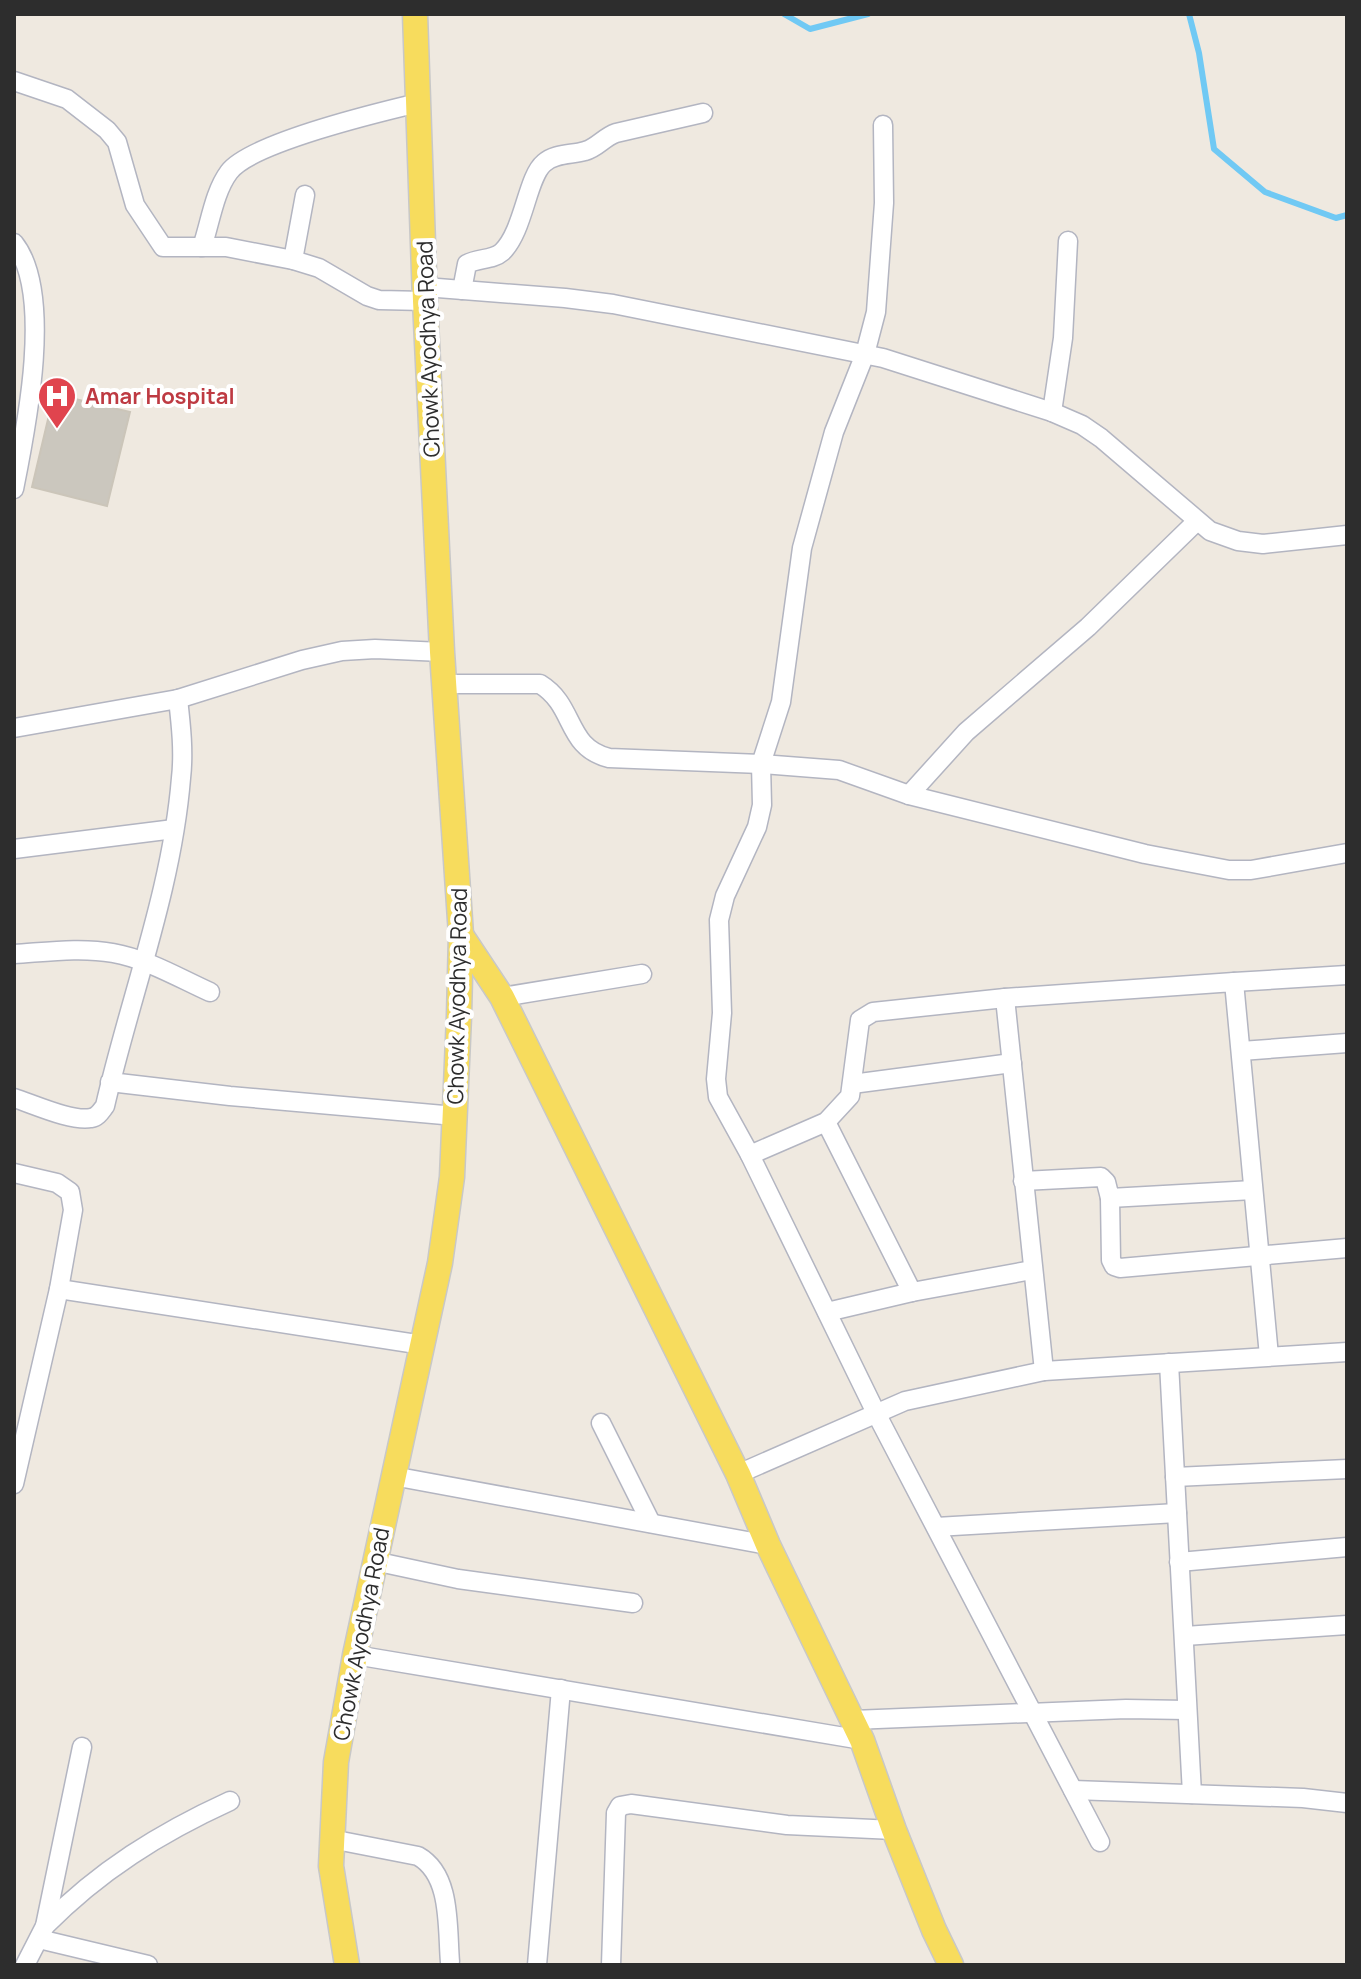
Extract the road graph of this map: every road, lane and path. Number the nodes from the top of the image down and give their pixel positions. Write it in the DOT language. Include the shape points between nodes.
graph roads {
  1 [pos="415,14"];
  2 [pos="14,81"];
  3 [pos="418,103"];
  4 [pos="703,113"];
  5 [pos="883,125"];
  6 [pos="305,195"];
  7 [pos="1068,241"];
  8 [pos="14,243"];
  9 [pos="202,247"];
  10 [pos="293,260"];
  11 [pos="462,290"];
  12 [pos="425,294"];
  13 [pos="865,354"];
  14 [pos="1052,412"];
  15 [pos="14,489"];
  16 [pos="1196,522"];
  17 [pos="1347,535"];
  18 [pos="442,652"];
  19 [pos="445,684"];
  20 [pos="178,699"];
  21 [pos="14,728"];
  22 [pos="761,764"];
  23 [pos="909,795"];
  24 [pos="174,829"];
  25 [pos="14,849"];
  26 [pos="1347,853"];
  27 [pos="461,935"];
  28 [pos="14,954"];
  29 [pos="143,961"];
  30 [pos="642,974"];
  31 [pos="1347,975"];
  32 [pos="1234,982"];
  33 [pos="210,992"];
  34 [pos="502,997"];
  35 [pos="1005,998"];
  36 [pos="1347,1043"];
  37 [pos="1241,1051"];
  38 [pos="1012,1063"];
  39 [pos="110,1082"];
  40 [pos="852,1084"];
  41 [pos="14,1098"];
  42 [pos="455,1116"];
  43 [pos="826,1122"];
  44 [pos="750,1155"];
  45 [pos="14,1173"];
  46 [pos="1023,1181"];
  47 [pos="1253,1190"];
  48 [pos="1110,1198"];
  49 [pos="1347,1248"];
  50 [pos="1260,1257"];
  51 [pos="1032,1270"];
  52 [pos="59,1289"];
  53 [pos="912,1292"];
  54 [pos="827,1312"];
  55 [pos="423,1345"];
  56 [pos="1347,1352"];
  57 [pos="1269,1356"];
  58 [pos="1169,1363"];
  59 [pos="1044,1371"];
  60 [pos="877,1415"];
  61 [pos="601,1423"];
  62 [pos="19,1437"];
  63 [pos="1347,1469"];
  64 [pos="738,1474"];
  65 [pos="393,1476"];
  66 [pos="1175,1477"];
  67 [pos="14,1484"];
  68 [pos="1177,1513"];
  69 [pos="651,1523"];
  70 [pos="936,1527"];
  71 [pos="768,1545"];
  72 [pos="1347,1547"];
  73 [pos="374,1561"];
  74 [pos="1179,1562"];
  75 [pos="633,1603"];
  76 [pos="1347,1625"];
  77 [pos="1185,1636"];
  78 [pos="355,1655"];
  79 [pos="561,1689"];
  80 [pos="1187,1710"];
  81 [pos="1032,1712"];
  82 [pos="858,1730"];
  83 [pos="82,1747"];
  84 [pos="1073,1790"];
  85 [pos="1192,1794"];
  86 [pos="230,1801"];
  87 [pos="1347,1803"];
  88 [pos="894,1830"];
  89 [pos="331,1839"];
  90 [pos="1100,1842"];
  91 [pos="934,1930"];
  92 [pos="42,1932"];
  93 [pos="23,1958"];
  94 [pos="450,1962"];
  95 [pos="148,1965"];
  96 [pos="347,1965"];
  97 [pos="537,1965"];
  98 [pos="611,1965"];
  99 [pos="939,1965"];
  100 [pos="951,1965"];
  1 -- 3 [label="main road, Chowk Ayodhya Road"];
  2 -- 9 [label="street" via="67,99 107,130 123,155 135,205 163,247"];
  3 -- 9 [label="street" via="334,124 245,158 223,182"];
  3 -- 12 [label="main road, Chowk Ayodhya Road"];
  4 -- 11 [label="street" via="616,133 586,151 547,160 507,245 497,255 467,264"];
  5 -- 13 [label="street" via="876,312"];
  6 -- 10 [label="street"];
  7 -- 14 [label="street" via="1063,338"];
  8 -- 15 [label="street" via="29,276 34,337"];
  9 -- 10 [label="street"];
  10 -- 12 [label="street" via="379,300"];
  11 -- 12 [label="street"];
  11 -- 13 [label="street" via="613,304"];
  12 -- 18 [label="main road, Chowk Ayodhya Road"];
  13 -- 14 [label="street"];
  13 -- 22 [label="street" via="834,432 802,548 781,702"];
  14 -- 16 [label="street" via="1101,438"];
  16 -- 17 [label="street" via="1224,536 1263,544"];
  16 -- 23 [label="street" via="1088,627 966,732"];
  18 -- 19 [label="main road, Chowk Ayodhya Road"];
  18 -- 20 [label="street" via="342,651"];
  19 -- 22 [label="street" via="540,684 552,691 582,744 609,758"];
  19 -- 27 [label="main road, Chowk Ayodhya Road"];
  20 -- 21 [label="street"];
  20 -- 24 [label="street" via="182,775"];
  22 -- 23 [label="street" via="839,770"];
  22 -- 44 [label="street" via="757,827 725,896 718,945 718,1097"];
  23 -- 26 [label="street" via="1229,870"];
  24 -- 25 [label="street"];
  24 -- 29 [label="street"];
  27 -- 34 [label="main road"];
  27 -- 42 [label="main road, Chowk Ayodhya Road"];
  28 -- 29 [label="street" via="112,952"];
  29 -- 33 [label="street"];
  29 -- 39 [label="street"];
  30 -- 34 [label="street"];
  31 -- 32 [label="street"];
  32 -- 35 [label="street"];
  32 -- 37 [label="street"];
  34 -- 64 [label="main road"];
  35 -- 38 [label="street"];
  35 -- 40 [label="street" via="865,1015"];
  36 -- 37 [label="street"];
  37 -- 47 [label="street"];
  38 -- 40 [label="street"];
  38 -- 46 [label="street"];
  39 -- 41 [label="street" via="105,1106 89,1119"];
  39 -- 42 [label="street"];
  40 -- 43 [label="street" via="850,1096"];
  42 -- 55 [label="main road, Chowk Ayodhya Road" via="440,1263"];
  43 -- 44 [label="street"];
  43 -- 53 [label="street"];
  44 -- 54 [label="street"];
  45 -- 52 [label="street" via="57,1183 70,1192 73,1210"];
  46 -- 48 [label="street" via="1101,1177"];
  46 -- 51 [label="street"];
  47 -- 48 [label="street"];
  47 -- 50 [label="street"];
  48 -- 50 [label="street" via="1114,1266"];
  49 -- 50 [label="street"];
  50 -- 57 [label="street"];
  51 -- 53 [label="street"];
  51 -- 59 [label="street"];
  52 -- 55 [label="street"];
  52 -- 62 [label="street"];
  53 -- 54 [label="street"];
  54 -- 60 [label="street"];
  55 -- 65 [label="main road, Chowk Ayodhya Road"];
  56 -- 57 [label="street"];
  57 -- 58 [label="street"];
  58 -- 59 [label="street"];
  58 -- 66 [label="street"];
  59 -- 60 [label="street" via="905,1401"];
  60 -- 64 [label="street"];
  60 -- 70 [label="street"];
  61 -- 69 [label="street"];
  62 -- 67 [label="street"];
  63 -- 66 [label="street"];
  64 -- 71 [label="main road"];
  65 -- 69 [label="street"];
  65 -- 73 [label="main road, Chowk Ayodhya Road"];
  66 -- 68 [label="street"];
  68 -- 70 [label="street"];
  68 -- 74 [label="street"];
  69 -- 71 [label="street"];
  70 -- 81 [label="street"];
  71 -- 82 [label="main road"];
  72 -- 74 [label="street"];
  73 -- 75 [label="street" via="458,1579"];
  73 -- 78 [label="main road, Chowk Ayodhya Road"];
  74 -- 77 [label="street"];
  76 -- 77 [label="street"];
  77 -- 80 [label="street"];
  78 -- 79 [label="street"];
  78 -- 89 [label="main road, Chowk Ayodhya Road" via="336,1762"];
  79 -- 82 [label="street"];
  79 -- 97 [label="street"];
  80 -- 81 [label="street"];
  80 -- 85 [label="street"];
  81 -- 82 [label="street"];
  81 -- 84 [label="street"];
  82 -- 88 [label="main road"];
  83 -- 92 [label="street"];
  84 -- 85 [label="street"];
  84 -- 90 [label="street"];
  85 -- 87 [label="street"];
  86 -- 92 [label="street" via="154,1838 92,1882"];
  88 -- 91 [label="main road"];
  88 -- 98 [label="street" via="787,1825 620,1806"];
  89 -- 94 [label="street" via="430,1863 445,1901"];
  89 -- 96 [label="main road, Chowk Ayodhya Road"];
  91 -- 99 [label="street"];
  91 -- 100 [label="main road"];
  92 -- 93 [label="street"];
  92 -- 95 [label="street"];
}
